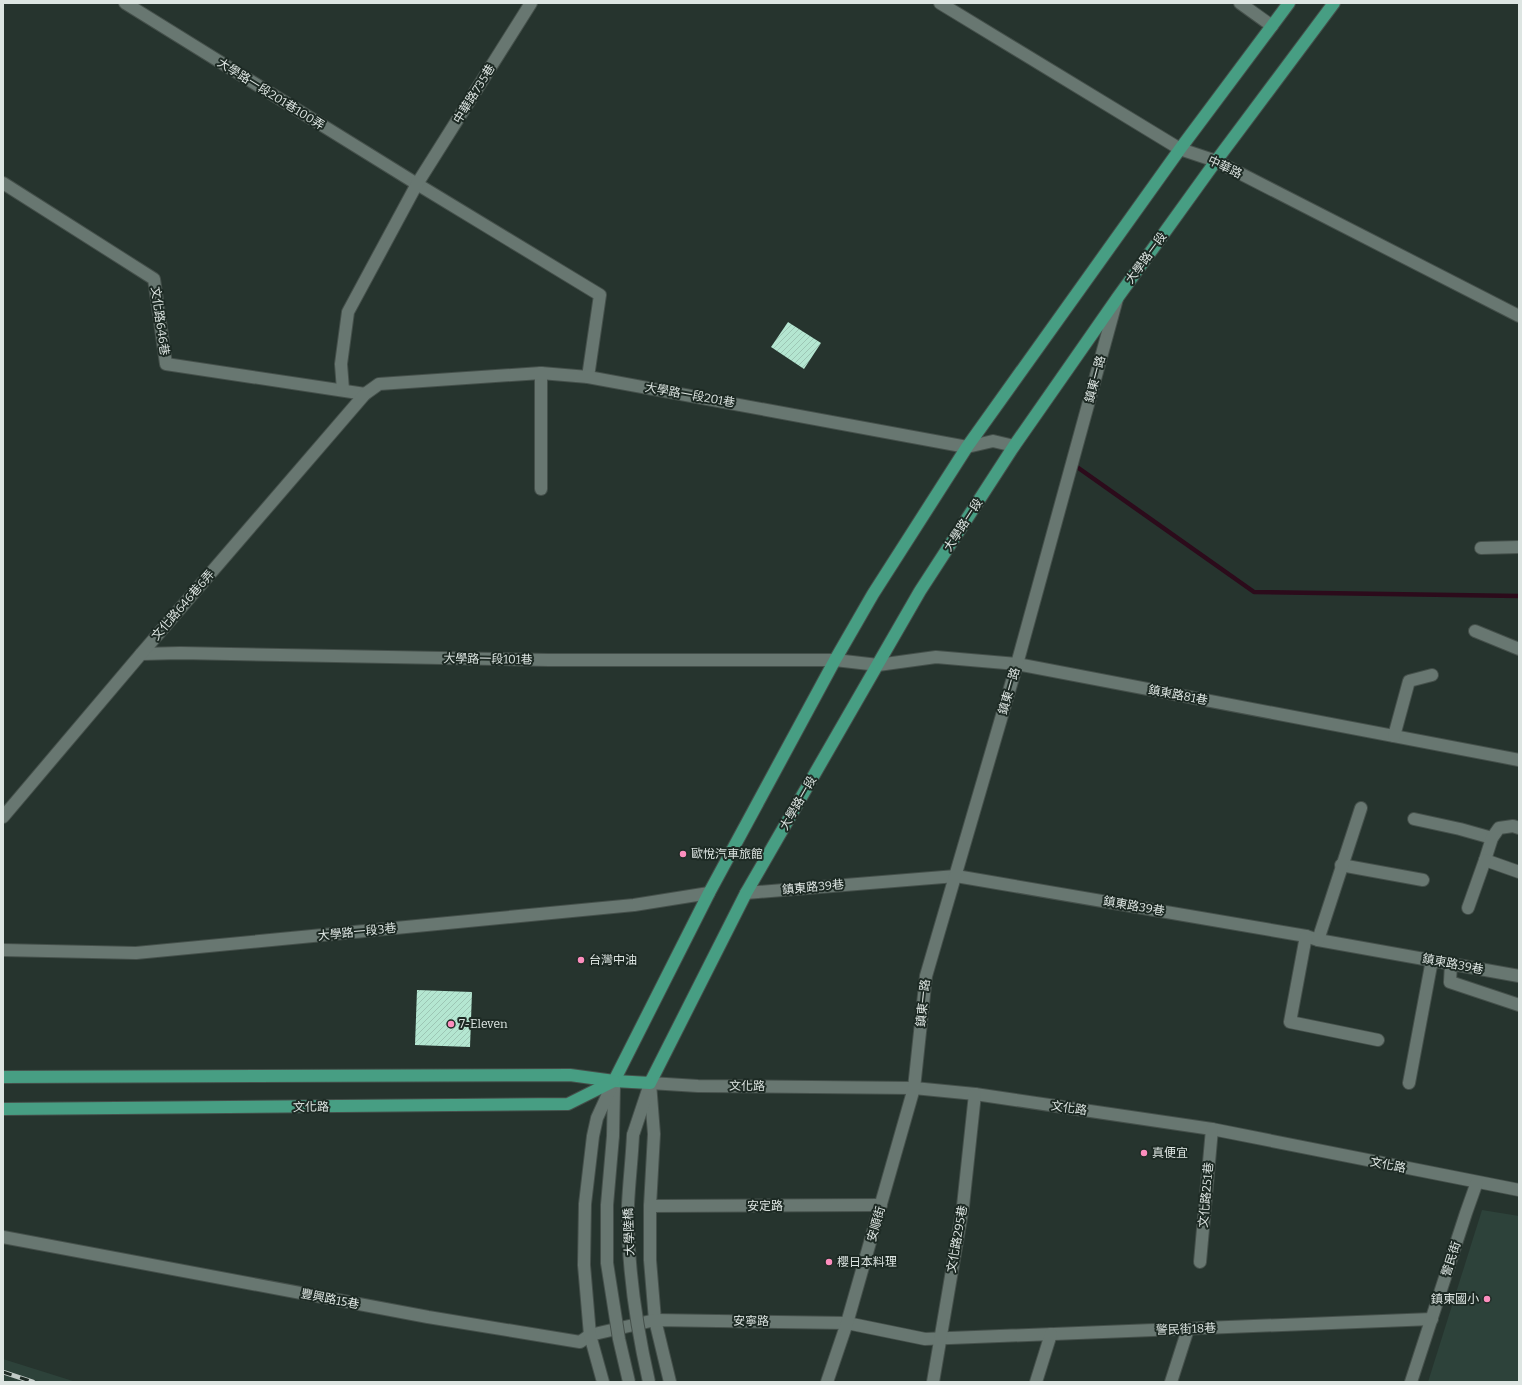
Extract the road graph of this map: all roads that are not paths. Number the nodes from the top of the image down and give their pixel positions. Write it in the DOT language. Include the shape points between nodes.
graph roads {
  1 [pos="125,3"];
  2 [pos="531,3"];
  3 [pos="940,3"];
  4 [pos="1240,3"];
  5 [pos="1289,3"];
  6 [pos="1334,3"];
  7 [pos="1272,26"];
  8 [pos="1180,149"];
  9 [pos="1216,161"];
  10 [pos="3,183"];
  11 [pos="417,184"];
  12 [pos="1118,297"];
  13 [pos="1519,316"];
  14 [pos="541,373"];
  15 [pos="588,377"];
  16 [pos="343,390"];
  17 [pos="365,394"];
  18 [pos="1014,446"];
  19 [pos="967,447"];
  20 [pos="541,489"];
  21 [pos="1519,547"];
  22 [pos="1481,548"];
  23 [pos="1475,630"];
  24 [pos="1519,649"];
  25 [pos="141,654"];
  26 [pos="835,660"];
  27 [pos="1017,664"];
  28 [pos="878,665"];
  29 [pos="1432,675"];
  30 [pos="1394,736"];
  31 [pos="1519,760"];
  32 [pos="1361,808"];
  33 [pos="3,817"];
  34 [pos="1414,819"];
  35 [pos="1519,828"];
  36 [pos="1492,838"];
  37 [pos="1486,860"];
  38 [pos="1342,865"];
  39 [pos="1519,872"];
  40 [pos="956,876"];
  41 [pos="1423,880"];
  42 [pos="709,893"];
  43 [pos="746,893"];
  44 [pos="1468,908"];
  45 [pos="1312,938"];
  46 [pos="3,950"];
  47 [pos="1432,960"];
  48 [pos="1451,963"];
  49 [pos="1519,976"];
  50 [pos="1519,1005"];
  51 [pos="1378,1040"];
  52 [pos="3,1077"];
  53 [pos="614,1081"];
  54 [pos="650,1083"];
  55 [pos="1409,1083"];
  56 [pos="914,1088"];
  57 [pos="975,1094"];
  58 [pos="3,1110"];
  59 [pos="1212,1129"];
  60 [pos="1477,1182"];
  61 [pos="1519,1190"];
  62 [pos="881,1205"];
  63 [pos="650,1206"];
  64 [pos="3,1237"];
  65 [pos="1200,1262"];
  66 [pos="1432,1319"];
  67 [pos="655,1320"];
  68 [pos="847,1323"];
  69 [pos="1188,1329"];
  70 [pos="1052,1334"];
  71 [pos="590,1335"];
  72 [pos="940,1338"];
  73 [pos="603,1382"];
  74 [pos="629,1382"];
  75 [pos="649,1382"];
  76 [pos="670,1382"];
  77 [pos="827,1382"];
  78 [pos="933,1382"];
  79 [pos="1036,1382"];
  80 [pos="1171,1382"];
  81 [pos="1412,1382"];
  1 -- 11 [label="street, 大學路一段201巷100弄"];
  2 -- 11 [label="street, 中華路735巷"];
  3 -- 8 [label="street, 中華路"];
  4 -- 7 [label="street"];
  5 -- 7 [label="main road"];
  6 -- 9 [label="main road, 大學路一段"];
  7 -- 8 [label="main road"];
  8 -- 9 [label="street, 中華路"];
  8 -- 19 [label="main road"];
  9 -- 12 [label="main road, 大學路一段"];
  9 -- 13 [label="street, 中華路"];
  10 -- 16 [label="street, 文化路646巷" via="154,279 166,364"];
  11 -- 15 [label="street, 大學路一段201巷100弄" via="600,295"];
  11 -- 16 [label="street" via="348,312 341,364"];
  12 -- 18 [label="main road, 大學路一段"];
  12 -- 27 [label="street, 鎮東一路"];
  14 -- 15 [label="street, 大學路一段201巷"];
  14 -- 17 [label="street, 大學路一段201巷" via="379,384"];
  14 -- 20 [label="street"];
  15 -- 19 [label="street, 大學路一段201巷"];
  16 -- 17 [label="street, 文化路646巷"];
  17 -- 25 [label="street, 文化路646巷6弄"];
  18 -- 19 [label="street, 大學路一段201巷" via="993,441"];
  18 -- 28 [label="main road, 大學路一段" via="920,591"];
  19 -- 26 [label="main road" via="873,594"];
  21 -- 22 [label="street"];
  23 -- 24 [label="street"];
  25 -- 26 [label="street, 大學路一段101巷" via="549,660"];
  25 -- 33 [label="street, 文化路646巷6弄"];
  26 -- 28 [label="street, 鎮東路81巷"];
  26 -- 42 [label="main road"];
  27 -- 28 [label="street, 鎮東路81巷" via="936,657"];
  27 -- 30 [label="street, 鎮東路81巷"];
  27 -- 40 [label="street, 鎮東一路"];
  28 -- 43 [label="main road, 大學路一段"];
  29 -- 30 [label="street" via="1408,681"];
  30 -- 31 [label="street, 鎮東路81巷"];
  32 -- 38 [label="street"];
  34 -- 36 [label="street"];
  35 -- 36 [label="street" via="1500,828"];
  36 -- 37 [label="street"];
  37 -- 39 [label="street"];
  37 -- 44 [label="street"];
  38 -- 41 [label="street"];
  38 -- 45 [label="street"];
  40 -- 43 [label="street, 鎮東路39巷"];
  40 -- 45 [label="street, 鎮東路39巷"];
  40 -- 56 [label="street, 鎮東一路" via="926,976"];
  42 -- 46 [label="street, 大學路一段3巷" via="634,905 136,953"];
  42 -- 53 [label="main road"];
  43 -- 54 [label="main road, 大學路一段"];
  45 -- 47 [label="street, 鎮東路39巷"];
  45 -- 51 [label="street" via="1290,1022"];
  47 -- 48 [label="street, 鎮東路39巷"];
  47 -- 55 [label="street"];
  48 -- 49 [label="street, 鎮東路39巷"];
  48 -- 50 [label="street" via="1450,982"];
  52 -- 53 [label="main road, 文化路" via="570,1075"];
  53 -- 54 [label="main road, 文化路"];
  53 -- 58 [label="main road, 文化路" via="568,1104"];
  53 -- 71 [label="street" via="597,1118 585,1204 584,1265"];
  53 -- 74 [label="street, 大學陸橋, bridge" via="613,1136 607,1205 607,1263 619,1339"];
  54 -- 56 [label="street, 文化路" via="698,1086"];
  54 -- 63 [label="street" via="654,1134"];
  54 -- 75 [label="street, 大學陸橋, bridge" via="633,1135 628,1206 630,1262"];
  56 -- 57 [label="street, 文化路"];
  56 -- 62 [label="street, 安順街"];
  57 -- 59 [label="street, 文化路"];
  57 -- 72 [label="street, 文化路295巷" via="963,1206"];
  59 -- 60 [label="street, 文化路"];
  59 -- 65 [label="street, 文化路251巷"];
  60 -- 61 [label="street, 文化路"];
  60 -- 66 [label="street, 警民街"];
  62 -- 63 [label="street, 安定路"];
  62 -- 68 [label="street, 安順街"];
  63 -- 67 [label="street" via="650,1260"];
  64 -- 71 [label="street, 豐興路15巷" via="428,1317 580,1342"];
  66 -- 69 [label="street, 警民街18巷"];
  66 -- 81 [label="street, 警民街"];
  67 -- 68 [label="street, 安寧路"];
  67 -- 71 [label="street, 豐興路15巷"];
  67 -- 76 [label="street"];
  68 -- 72 [label="street, 安寧路" via="925,1339"];
  68 -- 77 [label="street, 安順街"];
  69 -- 70 [label="street, 警民街18巷"];
  69 -- 80 [label="street"];
  70 -- 72 [label="street, 警民街18巷"];
  70 -- 79 [label="street"];
  71 -- 73 [label="street"];
  72 -- 78 [label="street, 文化路295巷"];
}
